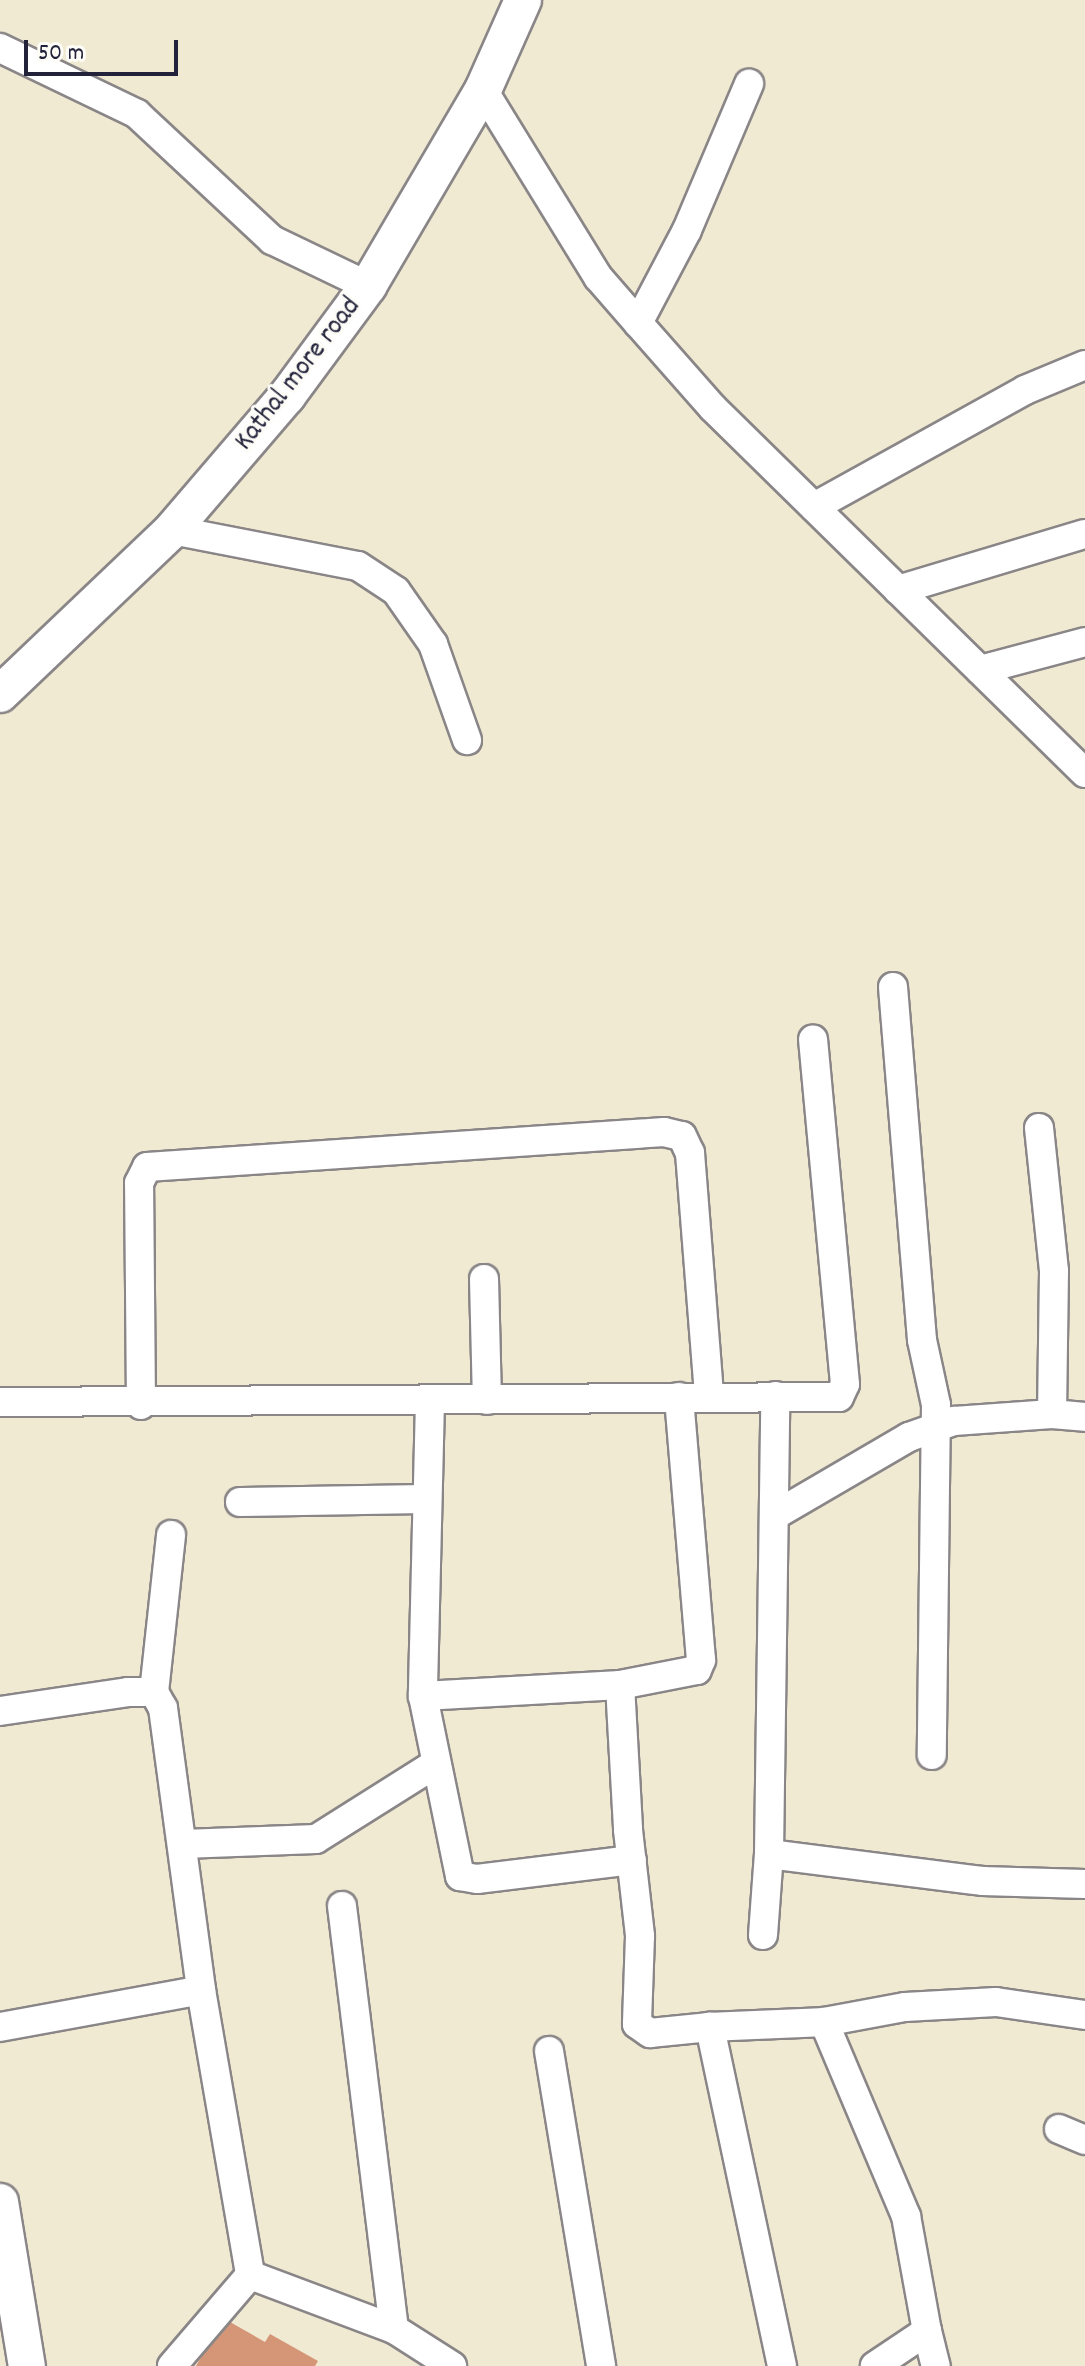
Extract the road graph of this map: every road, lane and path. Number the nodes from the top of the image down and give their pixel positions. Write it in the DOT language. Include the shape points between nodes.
graph roads {
  1 [pos="523,0"];
  2 [pos="0,48"];
  3 [pos="749,84"];
  4 [pos="483,90"];
  5 [pos="368,286"];
  6 [pos="638,323"];
  7 [pos="1085,365"];
  8 [pos="814,507"];
  9 [pos="172,530"];
  10 [pos="1085,534"];
  11 [pos="898,590"];
  12 [pos="1085,642"];
  13 [pos="980,670"];
  14 [pos="0,694"];
  15 [pos="467,740"];
  16 [pos="1085,773"];
  17 [pos="893,987"];
  18 [pos="813,1039"];
  19 [pos="1039,1128"];
  20 [pos="484,1279"];
  21 [pos="775,1396"];
  22 [pos="679,1397"];
  23 [pos="709,1397"];
  24 [pos="487,1400"];
  25 [pos="430,1401"];
  26 [pos="0,1402"];
  27 [pos="141,1405"];
  28 [pos="1052,1414"];
  29 [pos="1085,1417"];
  30 [pos="938,1427"];
  31 [pos="426,1499"];
  32 [pos="240,1502"];
  33 [pos="777,1514"];
  34 [pos="171,1535"];
  35 [pos="620,1685"];
  36 [pos="154,1692"];
  37 [pos="423,1696"];
  38 [pos="0,1711"];
  39 [pos="932,1755"];
  40 [pos="435,1764"];
  41 [pos="183,1844"];
  42 [pos="769,1854"];
  43 [pos="632,1860"];
  44 [pos="1085,1884"];
  45 [pos="342,1906"];
  46 [pos="763,1935"];
  47 [pos="201,1990"];
  48 [pos="1085,2015"];
  49 [pos="824,2022"];
  50 [pos="0,2027"];
  51 [pos="710,2027"];
  52 [pos="549,2051"];
  53 [pos="0,2202"];
  54 [pos="250,2275"];
  55 [pos="394,2329"];
  56 [pos="927,2331"];
  57 [pos="27,2366"];
  58 [pos="172,2366"];
  59 [pos="452,2366"];
  60 [pos="601,2366"];
  61 [pos="782,2366"];
  62 [pos="875,2366"];
  63 [pos="936,2366"];
  1 -- 4 [label="main road, Kathal more road"];
  2 -- 5 [label="street" via="137,114 272,240"];
  3 -- 6 [label="street" via="687,230"];
  4 -- 5 [label="main road, Kathal more road"];
  4 -- 6 [label="street" via="598,277"];
  5 -- 9 [label="main road, Kathal more road" via="287,396"];
  6 -- 8 [label="street"];
  7 -- 8 [label="street" via="1011,398"];
  8 -- 11 [label="street"];
  9 -- 14 [label="main road, Kathal more road"];
  9 -- 15 [label="street" via="358,566 396,591 433,644"];
  10 -- 11 [label="street"];
  11 -- 13 [label="street"];
  12 -- 13 [label="street"];
  13 -- 16 [label="street"];
  17 -- 30 [label="street" via="922,1340"];
  18 -- 21 [label="street" via="845,1384 839,1397"];
  19 -- 28 [label="street" via="1054,1271"];
  20 -- 24 [label="street"];
  21 -- 23 [label="street"];
  21 -- 33 [label="street"];
  22 -- 23 [label="street"];
  22 -- 24 [label="street"];
  22 -- 35 [label="street" via="701,1660 697,1670"];
  23 -- 27 [label="street" via="690,1153 682,1136 664,1132 147,1167 139,1183"];
  24 -- 25 [label="street"];
  25 -- 27 [label="street"];
  25 -- 31 [label="street"];
  26 -- 27 [label="street"];
  28 -- 29 [label="street"];
  28 -- 30 [label="street"];
  30 -- 33 [label="street" via="842,1472"];
  30 -- 39 [label="street"];
  31 -- 32 [label="street"];
  31 -- 37 [label="street"];
  33 -- 42 [label="street"];
  34 -- 36 [label="street"];
  35 -- 37 [label="street"];
  35 -- 43 [label="street"];
  36 -- 38 [label="street"];
  36 -- 41 [label="street" via="163,1708"];
  37 -- 40 [label="street"];
  40 -- 41 [label="street" via="316,1839"];
  40 -- 43 [label="street" via="460,1876 477,1879"];
  41 -- 47 [label="street"];
  42 -- 44 [label="street" via="982,1881"];
  42 -- 46 [label="street"];
  43 -- 51 [label="street" via="640,1936 637,2024 650,2033"];
  45 -- 55 [label="street"];
  47 -- 50 [label="street"];
  47 -- 54 [label="street"];
  48 -- 49 [label="street" via="996,2002 905,2007"];
  49 -- 51 [label="street"];
  49 -- 56 [label="street" via="906,2216"];
  51 -- 61 [label="street"];
  52 -- 60 [label="street"];
  53 -- 57 [label="main road"];
  54 -- 55 [label="street"];
  54 -- 58 [label="street"];
  55 -- 59 [label="street"];
  56 -- 62 [label="street"];
  56 -- 63 [label="street"];
}
